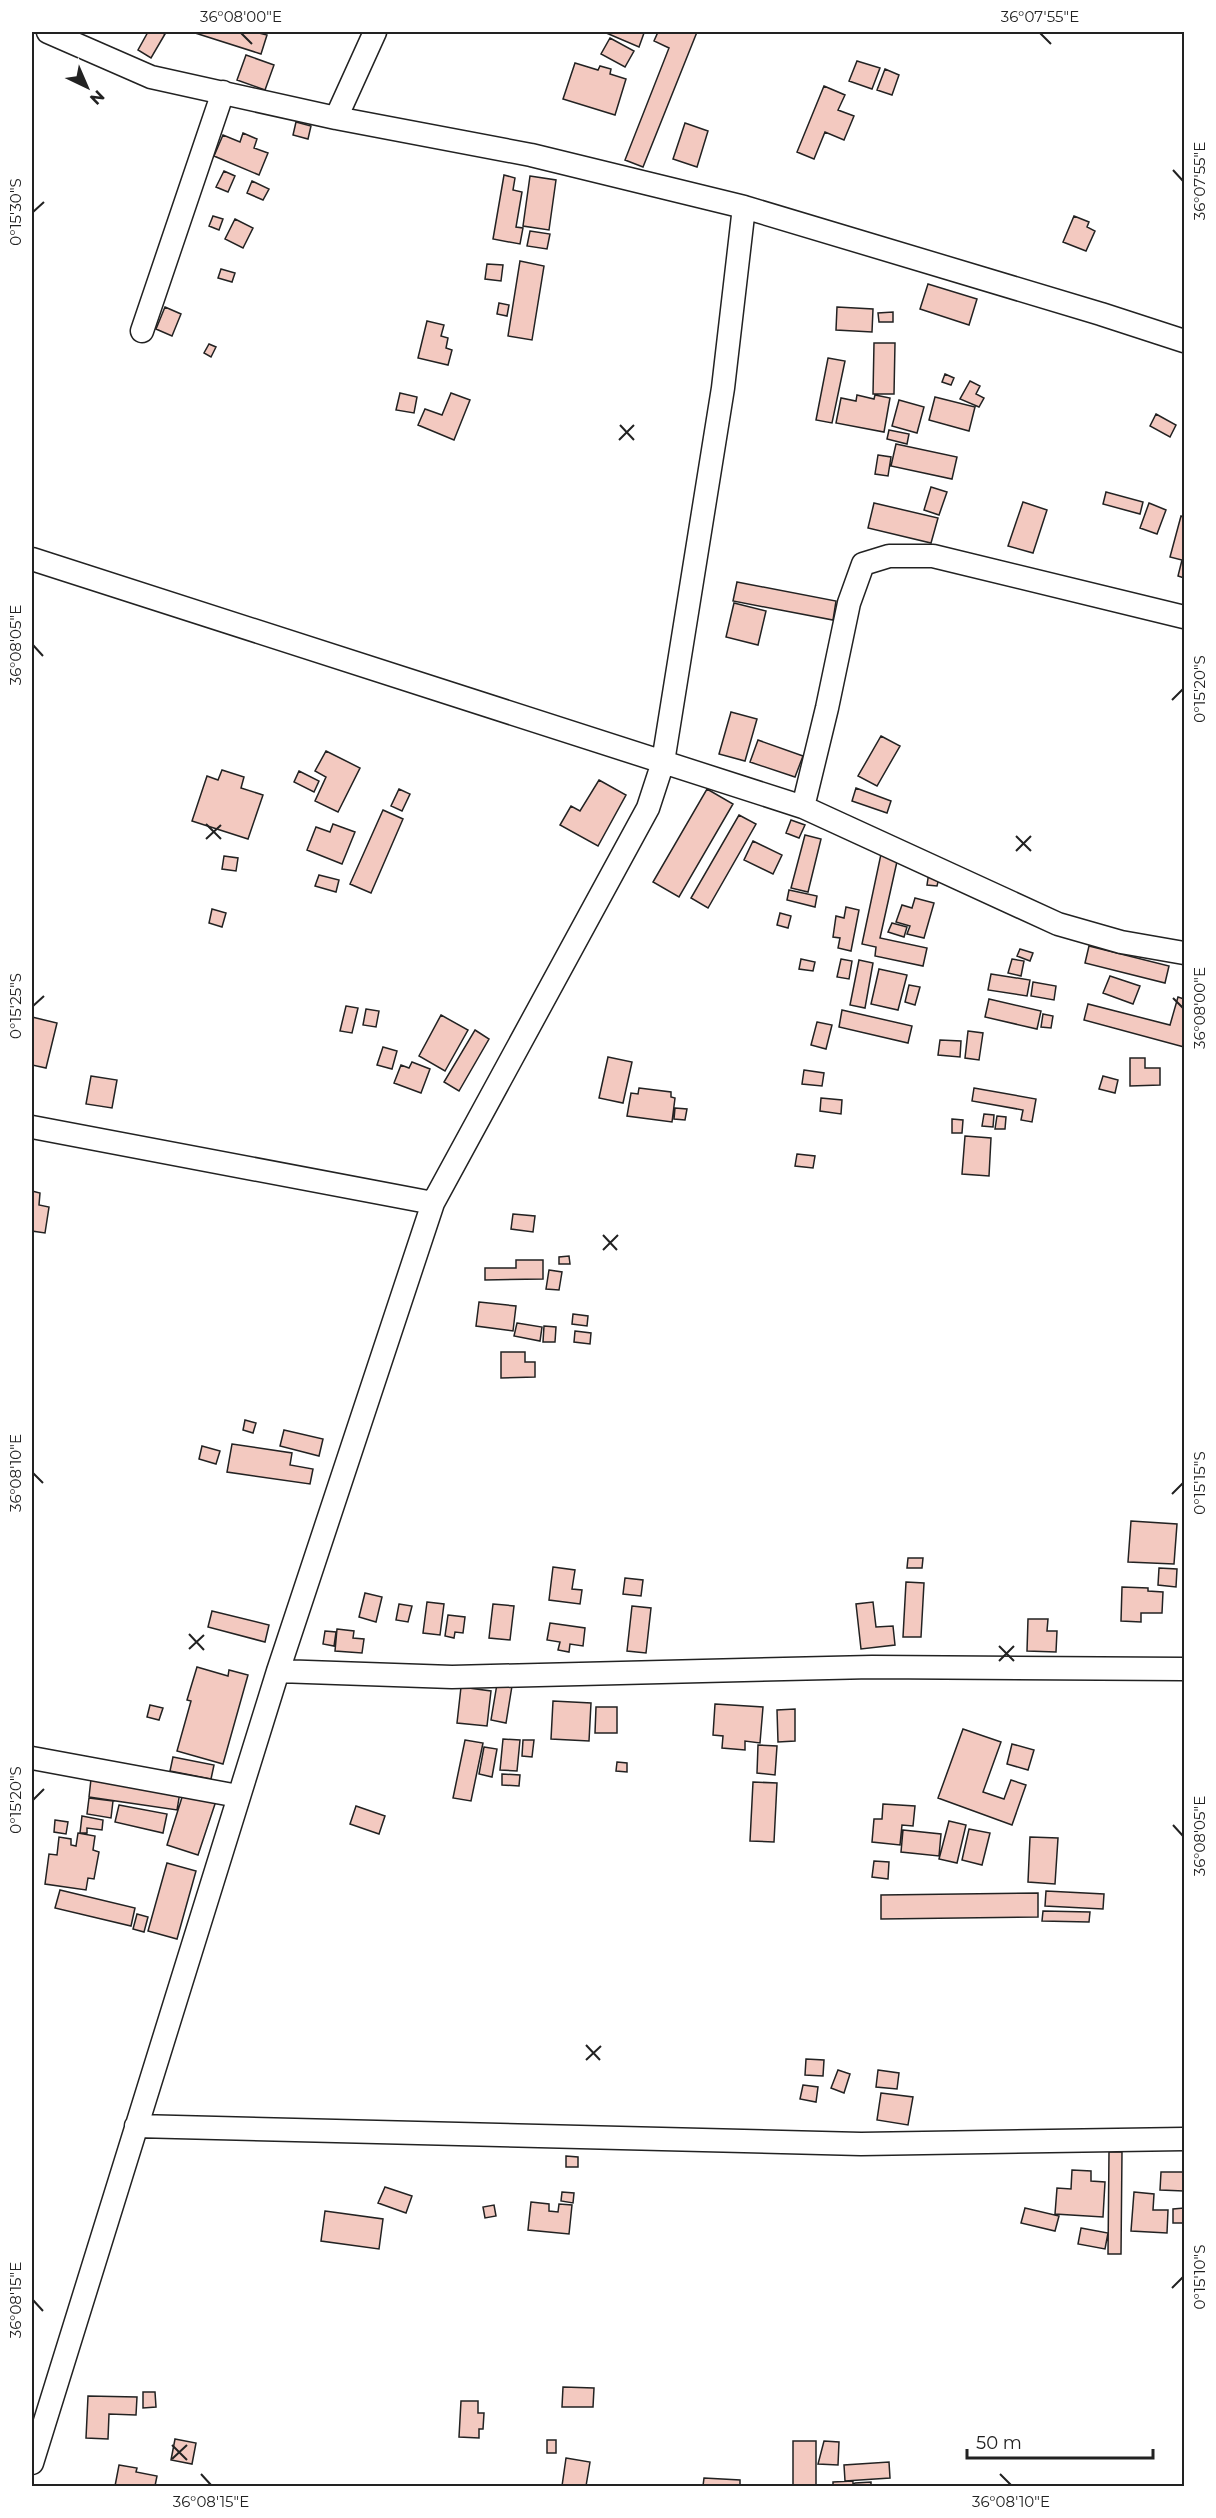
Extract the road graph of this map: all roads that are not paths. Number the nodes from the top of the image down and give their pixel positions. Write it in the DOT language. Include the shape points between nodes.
graph roads {
  1 [pos="48,32"];
  2 [pos="375,32"];
  3 [pos="223,92"];
  4 [pos="336,118"];
  5 [pos="744,207"];
  6 [pos="142,331"];
  7 [pos="1185,341"];
  8 [pos="32,559"];
  9 [pos="1185,616"];
  10 [pos="663,762"];
  11 [pos="803,807"];
  12 [pos="1185,953"];
  13 [pos="32,1127"];
  14 [pos="433,1203"];
  15 [pos="1185,1669"];
  16 [pos="278,1671"];
  17 [pos="32,1758"];
  18 [pos="238,1796"];
  19 [pos="136,2126"];
  20 [pos="1185,2139"];
  21 [pos="32,2463"];
  1 -- 3 [label="street" via="151,77"];
  2 -- 4 [label="street"];
  3 -- 4 [label="street"];
  3 -- 6 [label="street"];
  4 -- 5 [label="street" via="531,155"];
  5 -- 7 [label="street"];
  5 -- 10 [label="street" via="723,388"];
  8 -- 10 [label="street"];
  9 -- 11 [label="street" via="933,556 889,556 863,564 849,603"];
  10 -- 11 [label="street"];
  10 -- 14 [label="street" via="648,808"];
  11 -- 12 [label="street" via="1058,924 1121,942"];
  13 -- 14 [label="street"];
  14 -- 16 [label="street"];
  15 -- 16 [label="street" via="872,1667 452,1677"];
  16 -- 18 [label="street"];
  17 -- 18 [label="street"];
  18 -- 19 [label="street"];
  19 -- 20 [label="street" via="861,2144"];
  19 -- 21 [label="street"];
}
